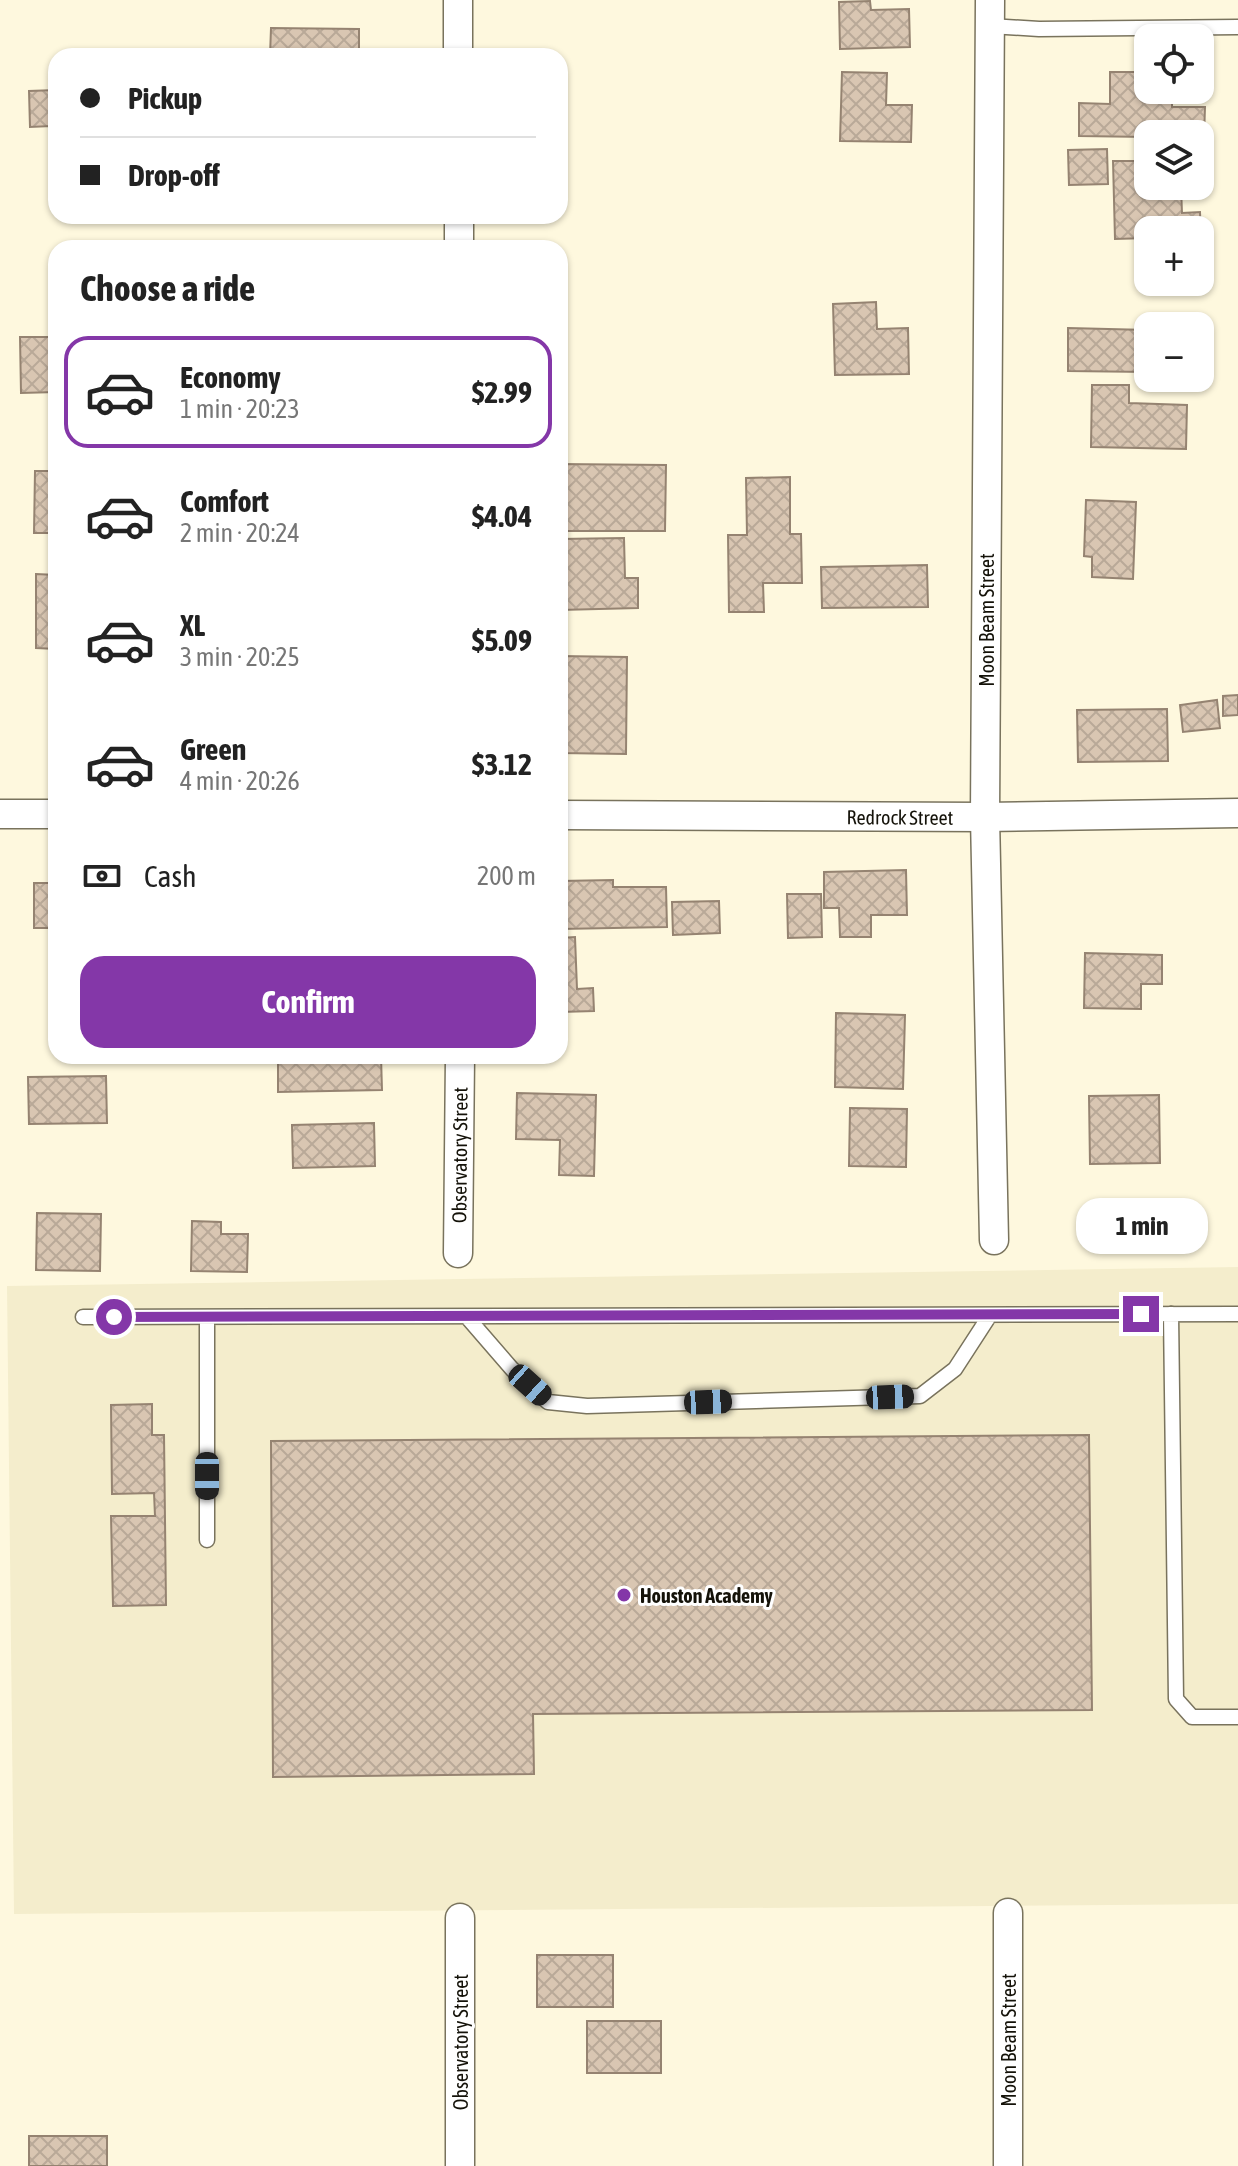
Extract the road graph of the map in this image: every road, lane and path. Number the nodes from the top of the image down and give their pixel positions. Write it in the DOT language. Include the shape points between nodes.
graph roads {
  1 [pos="458,0"];
  2 [pos="990,13"];
  3 [pos="1238,27"];
  4 [pos="458,48"];
  5 [pos="1238,813"];
  6 [pos="0,814"];
  7 [pos="48,814"];
  8 [pos="568,815"];
  9 [pos="985,817"];
  10 [pos="460,1064"];
  11 [pos="994,1240"];
  12 [pos="458,1253"];
  13 [pos="1171,1314"];
  14 [pos="1238,1314"];
  15 [pos="990,1315"];
  16 [pos="83,1317"];
  17 [pos="207,1317"];
  18 [pos="467,1317"];
  19 [pos="207,1540"];
  20 [pos="1238,1717"];
  21 [pos="1008,1913"];
  22 [pos="460,1918"];
  23 [pos="460,2166"];
  24 [pos="1008,2166"];
  1 -- 4 [label="street"];
  2 -- 3 [label="lane" via="1039,29"];
  2 -- 9 [label="street, Moon Beam Street"];
  5 -- 9 [label="street, Redrock Street"];
  6 -- 7 [label="street"];
  8 -- 9 [label="street, Redrock Street"];
  9 -- 11 [label="street, Moon Beam Street"];
  10 -- 12 [label="street, Observatory Street"];
  13 -- 14 [label="lane"];
  13 -- 15 [label="lane"];
  13 -- 20 [label="lane" via="1176,1699 1192,1717"];
  15 -- 18 [label="lane"];
  15 -- 18 [label="lane" via="955,1369 920,1396 587,1406 548,1402"];
  16 -- 17 [label="lane"];
  17 -- 18 [label="lane"];
  17 -- 19 [label="lane"];
  21 -- 24 [label="street, Moon Beam Street"];
  22 -- 23 [label="street, Observatory Street"];
}
